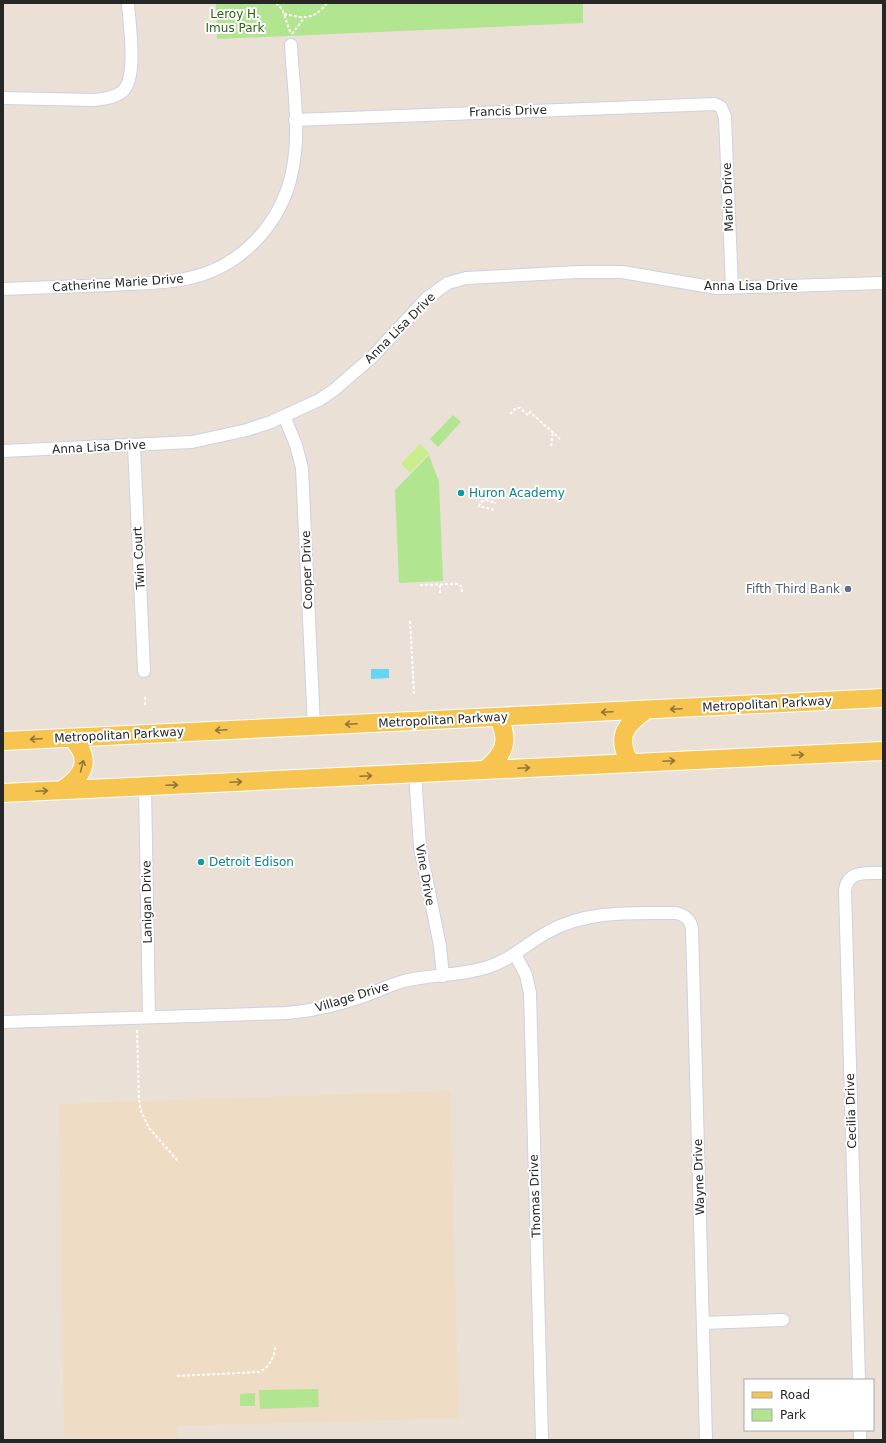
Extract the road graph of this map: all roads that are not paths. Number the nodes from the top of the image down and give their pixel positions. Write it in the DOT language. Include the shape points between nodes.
graph roads {
  1 [pos="128,3"];
  2 [pos="291,45"];
  3 [pos="3,98"];
  4 [pos="721,107"];
  5 [pos="295,120"];
  6 [pos="883,283"];
  7 [pos="732,288"];
  8 [pos="3,290"];
  9 [pos="284,416"];
  10 [pos="134,445"];
  11 [pos="3,451"];
  12 [pos="144,671"];
  13 [pos="883,698"];
  14 [pos="646,710"];
  15 [pos="498,717"];
  16 [pos="314,726"];
  17 [pos="72,738"];
  18 [pos="3,741"];
  19 [pos="883,751"];
  20 [pos="630,763"];
  21 [pos="485,770"];
  22 [pos="414,773"];
  23 [pos="145,786"];
  24 [pos="62,790"];
  25 [pos="3,793"];
  26 [pos="883,873"];
  27 [pos="686,917"];
  28 [pos="515,954"];
  29 [pos="443,976"];
  30 [pos="148,1017"];
  31 [pos="3,1022"];
  32 [pos="782,1320"];
  33 [pos="703,1323"];
  34 [pos="859,1379"];
  35 [pos="542,1440"];
  36 [pos="706,1440"];
  1 -- 3 [label="street" via="131,70 123,90 105,99 94,100"];
  2 -- 5 [label="street, Catherine Marie Drive"];
  4 -- 5 [label="street, Francis Drive" via="710,103"];
  4 -- 7 [label="street, Mario Drive" via="726,116"];
  5 -- 8 [label="street, Catherine Marie Drive" via="295,155 282,205 266,229 239,256 204,274 170,282"];
  6 -- 7 [label="street, Anna Lisa Drive"];
  7 -- 9 [label="street, Anna Lisa Drive" via="702,287 622,272 487,276 454,281 428,298 372,357 334,390"];
  9 -- 10 [label="street, Anna Lisa Drive" via="248,430 211,439"];
  9 -- 16 [label="street, Cooper Drive" via="302,468"];
  10 -- 11 [label="street, Anna Lisa Drive"];
  10 -- 12 [label="street, Twin Court"];
  13 -- 14 [label="main road, Metropolitan Parkway, one-way"];
  14 -- 15 [label="main road, Metropolitan Parkway, one-way"];
  14 -- 20 [label="main road" via="631,722 623,736 623,748"];
  15 -- 16 [label="main road, Metropolitan Parkway, one-way"];
  15 -- 21 [label="main road" via="504,732 504,746 495,762"];
  16 -- 17 [label="main road, Metropolitan Parkway, one-way"];
  17 -- 18 [label="main road, Metropolitan Parkway, one-way"];
  24 -- 17 [label="main road, one-way" via="78,778 84,765 83,752"];
  20 -- 19 [label="main road, one-way"];
  21 -- 20 [label="main road, one-way"];
  21 -- 22 [label="main road"];
  23 -- 22 [label="main road, one-way"];
  22 -- 29 [label="street, Vine Drive" via="420,847 440,946"];
  23 -- 24 [label="main road"];
  23 -- 30 [label="street, Lanigan Drive"];
  25 -- 24 [label="main road, one-way"];
  26 -- 34 [label="street, Cecilia Drive" via="854,875 849,879 846,890"];
  27 -- 28 [label="street, Village Drive" via="676,913 591,916 548,932"];
  27 -- 33 [label="street, Wayne Drive" via="692,928"];
  28 -- 29 [label="street, Village Drive" via="488,967"];
  28 -- 35 [label="street, Thomas Drive" via="526,975 530,993"];
  29 -- 30 [label="street, Village Drive" via="403,981 347,1002 316,1010"];
  30 -- 31 [label="street, Village Drive"];
  32 -- 33 [label="street"];
  33 -- 36 [label="street, Wayne Drive"];
}
